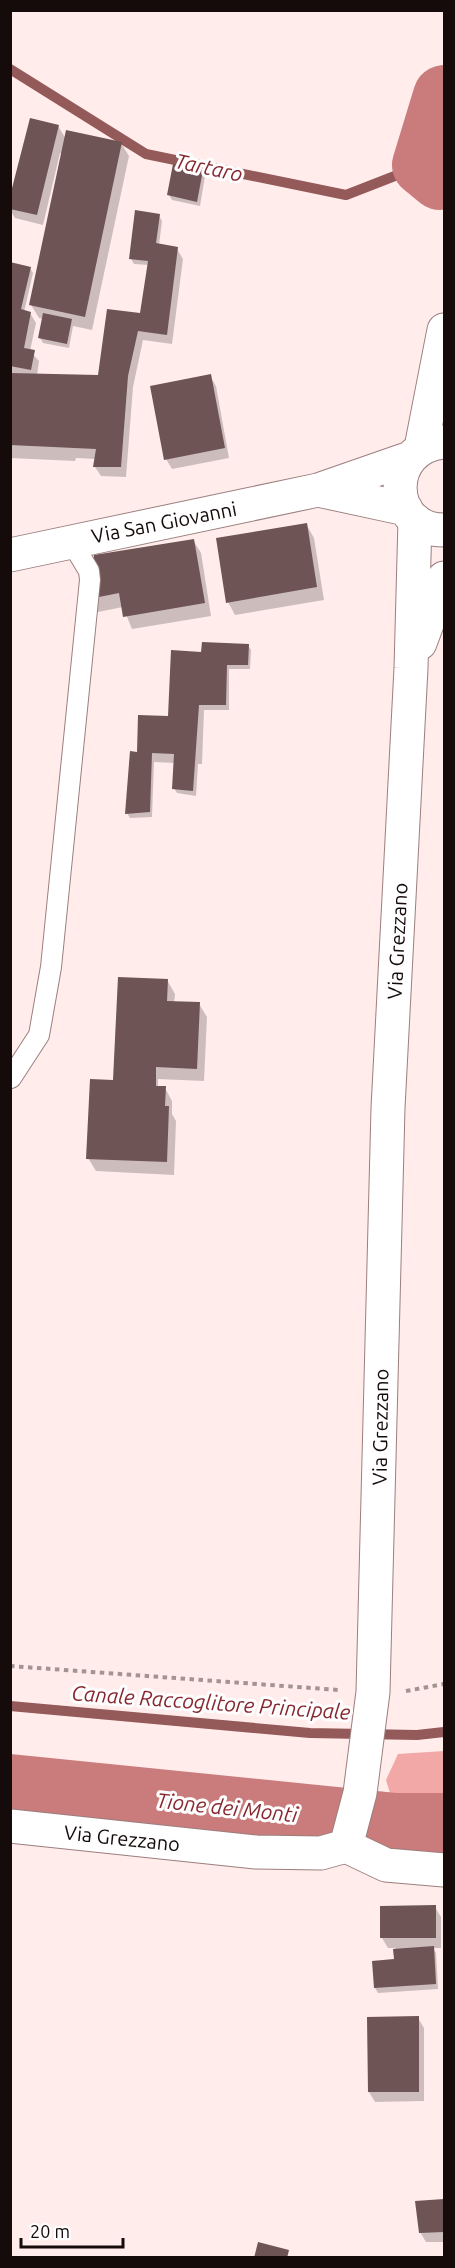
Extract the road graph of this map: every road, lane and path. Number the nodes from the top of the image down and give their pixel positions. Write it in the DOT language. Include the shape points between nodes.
graph roads {
  1 [pos="444,330"];
  2 [pos="425,449"];
  3 [pos="318,490"];
  4 [pos="422,520"];
  5 [pos="71,541"];
  6 [pos="10,555"];
  7 [pos="444,578"];
  8 [pos="411,668"];
  9 [pos="11,1078"];
  10 [pos="10,1666"];
  11 [pos="444,1684"];
  12 [pos="405,1692"];
  13 [pos="372,1701"];
  14 [pos="10,1826"];
  15 [pos="346,1846"];
  16 [pos="444,1870"];
  1 -- 2 [label="street"];
  2 -- 3 [label="street, Via San Giovanni"];
  2 -- 4 [label="street" via="400,483 400,496"];
  3 -- 4 [label="street, Via San Giovanni"];
  3 -- 5 [label="street, Via San Giovanni"];
  4 -- 8 [label="street, Via Grezzano"];
  5 -- 6 [label="street, Via San Giovanni"];
  5 -- 9 [label="lane" via="89,571 90,580 51,967 39,1035"];
  7 -- 8 [label="street, Via Grezzano"];
  8 -- 13 [label="street, Via Grezzano" via="388,1108"];
  10 -- 13 [label="path"];
  11 -- 12 [label="path"];
  13 -- 15 [label="street, Via Grezzano" via="366,1760"];
  14 -- 15 [label="street, Via Grezzano" via="256,1852 321,1853"];
  15 -- 16 [label="street" via="386,1865"];
}
